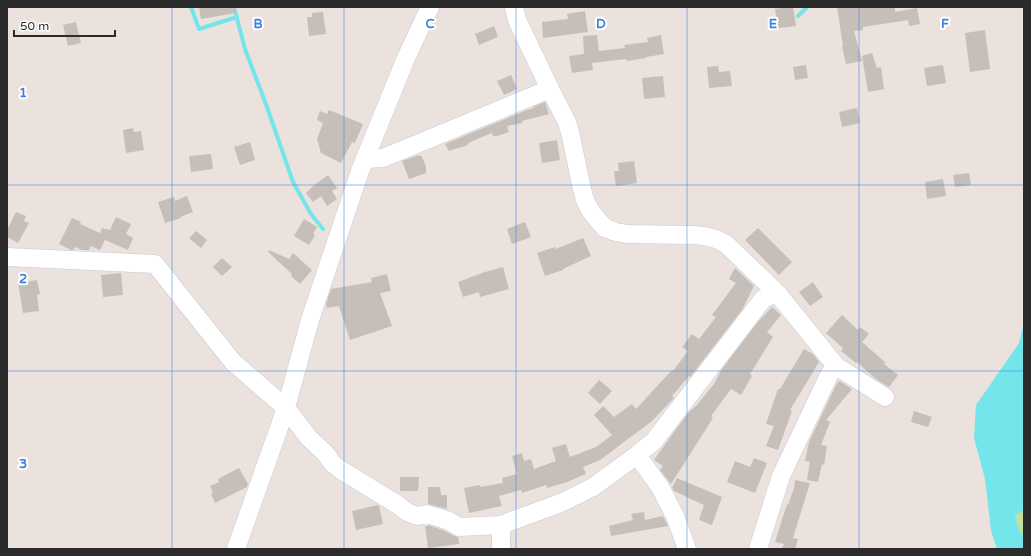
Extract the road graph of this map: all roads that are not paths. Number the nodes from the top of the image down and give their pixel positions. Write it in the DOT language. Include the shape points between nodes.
graph roads {
  1 [pos="430,7"];
  2 [pos="514,7"];
  3 [pos="550,89"];
  4 [pos="365,159"];
  5 [pos="7,257"];
  6 [pos="777,293"];
  7 [pos="836,366"];
  8 [pos="885,397"];
  9 [pos="286,408"];
  10 [pos="637,455"];
  11 [pos="501,525"];
  12 [pos="236,549"];
  13 [pos="501,549"];
  14 [pos="687,549"];
  15 [pos="758,549"];
  1 -- 4 [label="street" via="406,58"];
  2 -- 3 [label="street" via="517,20"];
  3 -- 4 [label="street" via="383,158"];
  3 -- 6 [label="street" via="567,122 585,200 605,228 627,234 693,235 716,239 726,244"];
  4 -- 9 [label="street" via="310,320"];
  5 -- 9 [label="street" via="155,264 233,362"];
  6 -- 7 [label="street"];
  6 -- 10 [label="street" via="763,299 654,440"];
  7 -- 8 [label="street"];
  7 -- 15 [label="street" via="829,375 781,476"];
  9 -- 11 [label="street" via="332,463 407,512 417,516 427,514 459,527"];
  9 -- 12 [label="street"];
  10 -- 11 [label="street" via="593,487 563,502"];
  10 -- 14 [label="street" via="660,487 675,516"];
  11 -- 13 [label="street"];
}
